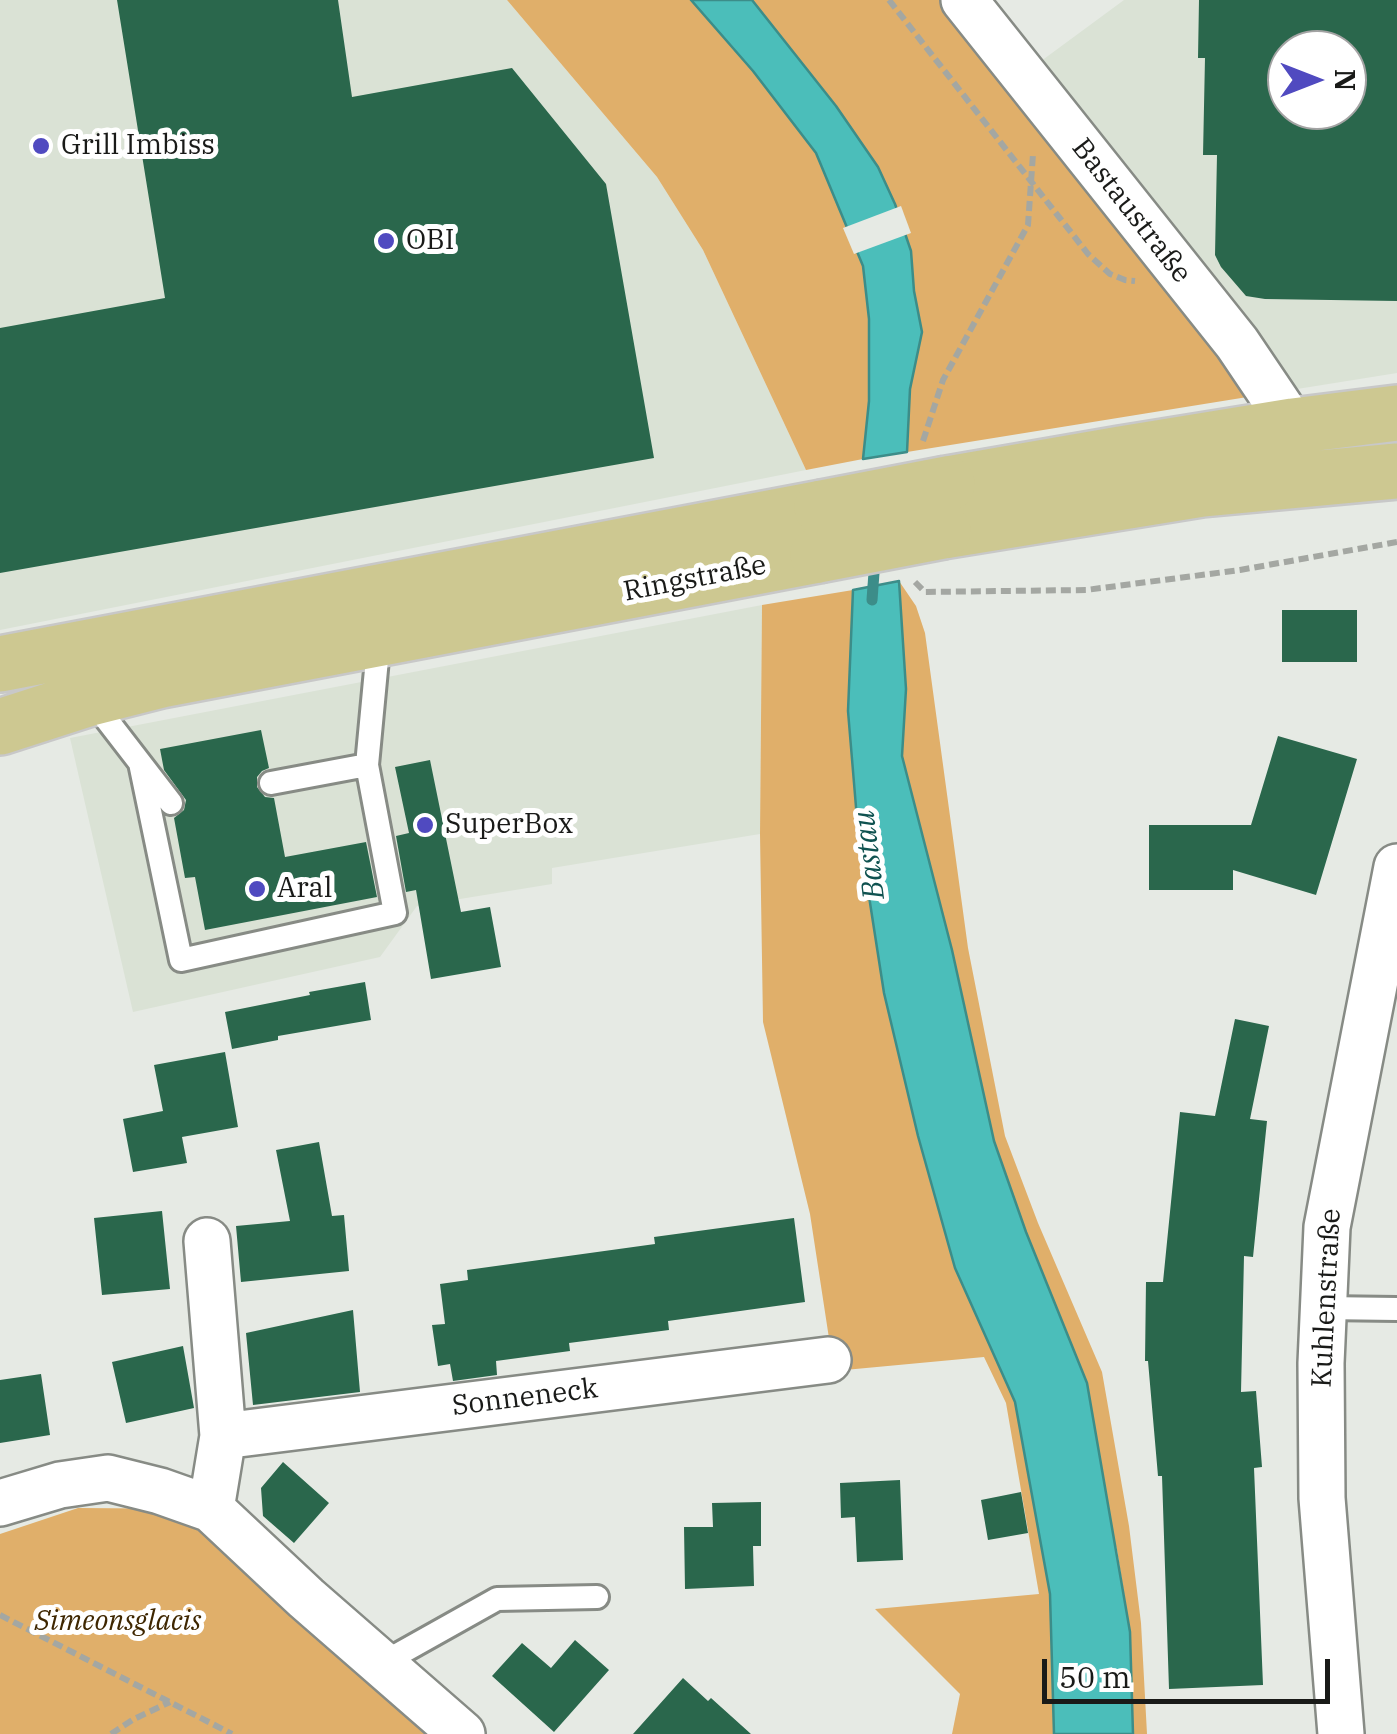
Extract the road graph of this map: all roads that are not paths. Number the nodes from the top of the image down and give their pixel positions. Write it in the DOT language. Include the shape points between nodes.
graph roads {
  1 [pos="964,0"];
  2 [pos="1397,413"];
  3 [pos="1293,426"];
  4 [pos="1397,471"];
  5 [pos="945,508"];
  6 [pos="820,532"];
  7 [pos="379,638"];
  8 [pos="0,664"];
  9 [pos="90,698"];
  10 [pos="0,727"];
  11 [pos="140,763"];
  12 [pos="367,766"];
  13 [pos="271,783"];
  14 [pos="171,803"];
  15 [pos="1397,866"];
  16 [pos="208,1241"];
  17 [pos="1324,1308"];
  18 [pos="1397,1308"];
  19 [pos="828,1360"];
  20 [pos="223,1436"];
  21 [pos="0,1503"];
  22 [pos="211,1509"];
  23 [pos="597,1597"];
  24 [pos="381,1664"];
  25 [pos="462,1734"];
  26 [pos="1342,1734"];
  1 -- 3 [label="street, Bastaustraße" via="1236,343"];
  2 -- 3 [label="main road, Ringstraße"];
  3 -- 5 [label="main road, Ringstraße" via="1120,454"];
  4 -- 5 [label="main road, Ringstraße"];
  5 -- 6 [label="main road, Ringstraße, bridge"];
  6 -- 7 [label="main road, Ringstraße"];
  6 -- 8 [label="main road, Ringstraße"];
  7 -- 9 [label="main road, Ringstraße"];
  7 -- 12 [label="lane"];
  9 -- 10 [label="main road, Ringstraße"];
  9 -- 11 [label="lane"];
  11 -- 12 [label="lane" via="181,960 395,913"];
  11 -- 14 [label="lane"];
  12 -- 13 [label="lane"];
  15 -- 17 [label="street, Kuhlenstraße" via="1326,1227"];
  16 -- 20 [label="street"];
  17 -- 18 [label="lane"];
  17 -- 26 [label="street, Kuhlenstraße" via="1322,1498"];
  19 -- 20 [label="street, Sonneneck"];
  20 -- 22 [label="street"];
  21 -- 22 [label="street" via="108,1478"];
  22 -- 24 [label="street"];
  23 -- 24 [label="lane" via="498,1599"];
  24 -- 25 [label="street"];
}
